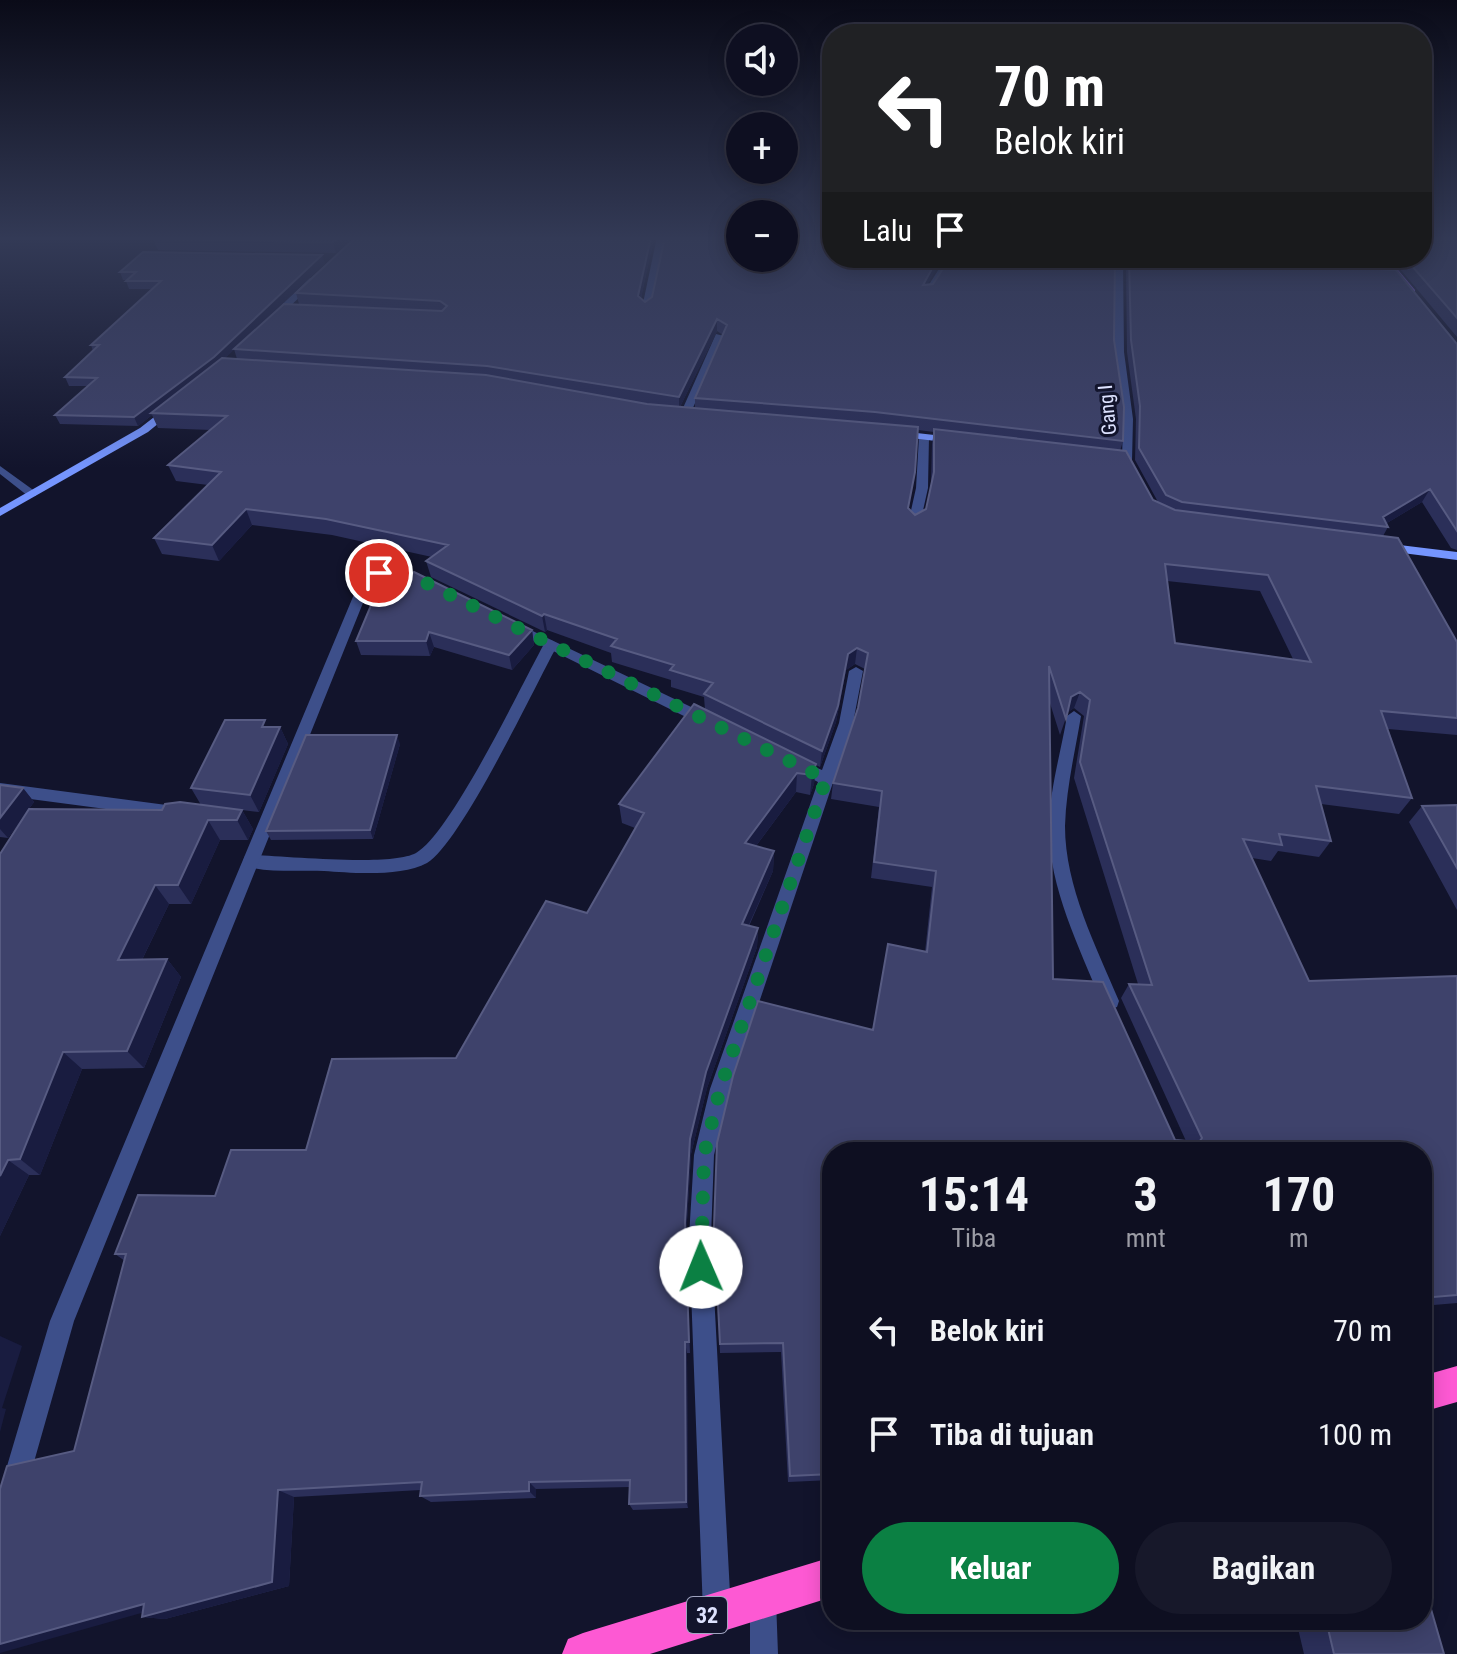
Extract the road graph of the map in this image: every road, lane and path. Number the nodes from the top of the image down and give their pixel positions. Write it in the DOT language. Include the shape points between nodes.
graph roads {
  1 [pos="277,314"];
  2 [pos="1119,314"];
  3 [pos="263,328"];
  4 [pos="719,336"];
  5 [pos="179,403"];
  6 [pos="696,418"];
  7 [pos="886,433"];
  8 [pos="924,437"];
  9 [pos="971,443"];
  10 [pos="1111,459"];
  11 [pos="1127,461"];
  12 [pos="0,469"];
  13 [pos="1134,475"];
  14 [pos="32,494"];
  15 [pos="0,513"];
  16 [pos="914,524"];
  17 [pos="1362,544"];
  18 [pos="1457,556"];
  19 [pos="440,590"];
  20 [pos="495,617"];
  21 [pos="551,644"];
  22 [pos="856,671"];
  23 [pos="1074,716"];
  24 [pos="730,732"];
  25 [pos="785,759"];
  26 [pos="826,779"];
  27 [pos="0,789"];
  28 [pos="197,815"];
  29 [pos="251,861"];
  30 [pos="1117,1021"];
  31 [pos="1457,1384"];
  32 [pos="1432,1391"];
  33 [pos="9,1504"];
  34 [pos="822,1580"];
  35 [pos="763,1599"];
  36 [pos="717,1612"];
  37 [pos="583,1654"];
  38 [pos="764,1654"];
  1 -- 3 [label="street"];
  2 -- 11 [label="street, Gang I"];
  4 -- 6 [label="street" via="678,416"];
  5 -- 14 [label="street" via="144,430"];
  7 -- 8 [label="street"];
  8 -- 9 [label="street"];
  8 -- 16 [label="street"];
  10 -- 11 [label="street"];
  11 -- 13 [label="street"];
  12 -- 14 [label="street"];
  14 -- 15 [label="street"];
  17 -- 18 [label="street"];
  19 -- 29 [label="street" via="394,572 379,573 361,592 260,822"];
  20 -- 21 [label="street"];
  21 -- 24 [label="street"];
  21 -- 29 [label="street" via="453,821 425,856 397,865"];
  22 -- 26 [label="street" via="846,723"];
  23 -- 30 [label="street" via="1060,795 1058,843 1072,905"];
  25 -- 26 [label="street"];
  26 -- 36 [label="street" via="720,1089 704,1155 700,1237"];
  27 -- 28 [label="street"];
  29 -- 33 [label="street" via="62,1321"];
  31 -- 32 [label="highway"];
  34 -- 35 [label="highway, 32"];
  35 -- 36 [label="highway, 32"];
  35 -- 38 [label="street"];
  36 -- 37 [label="highway, 32"];
}
